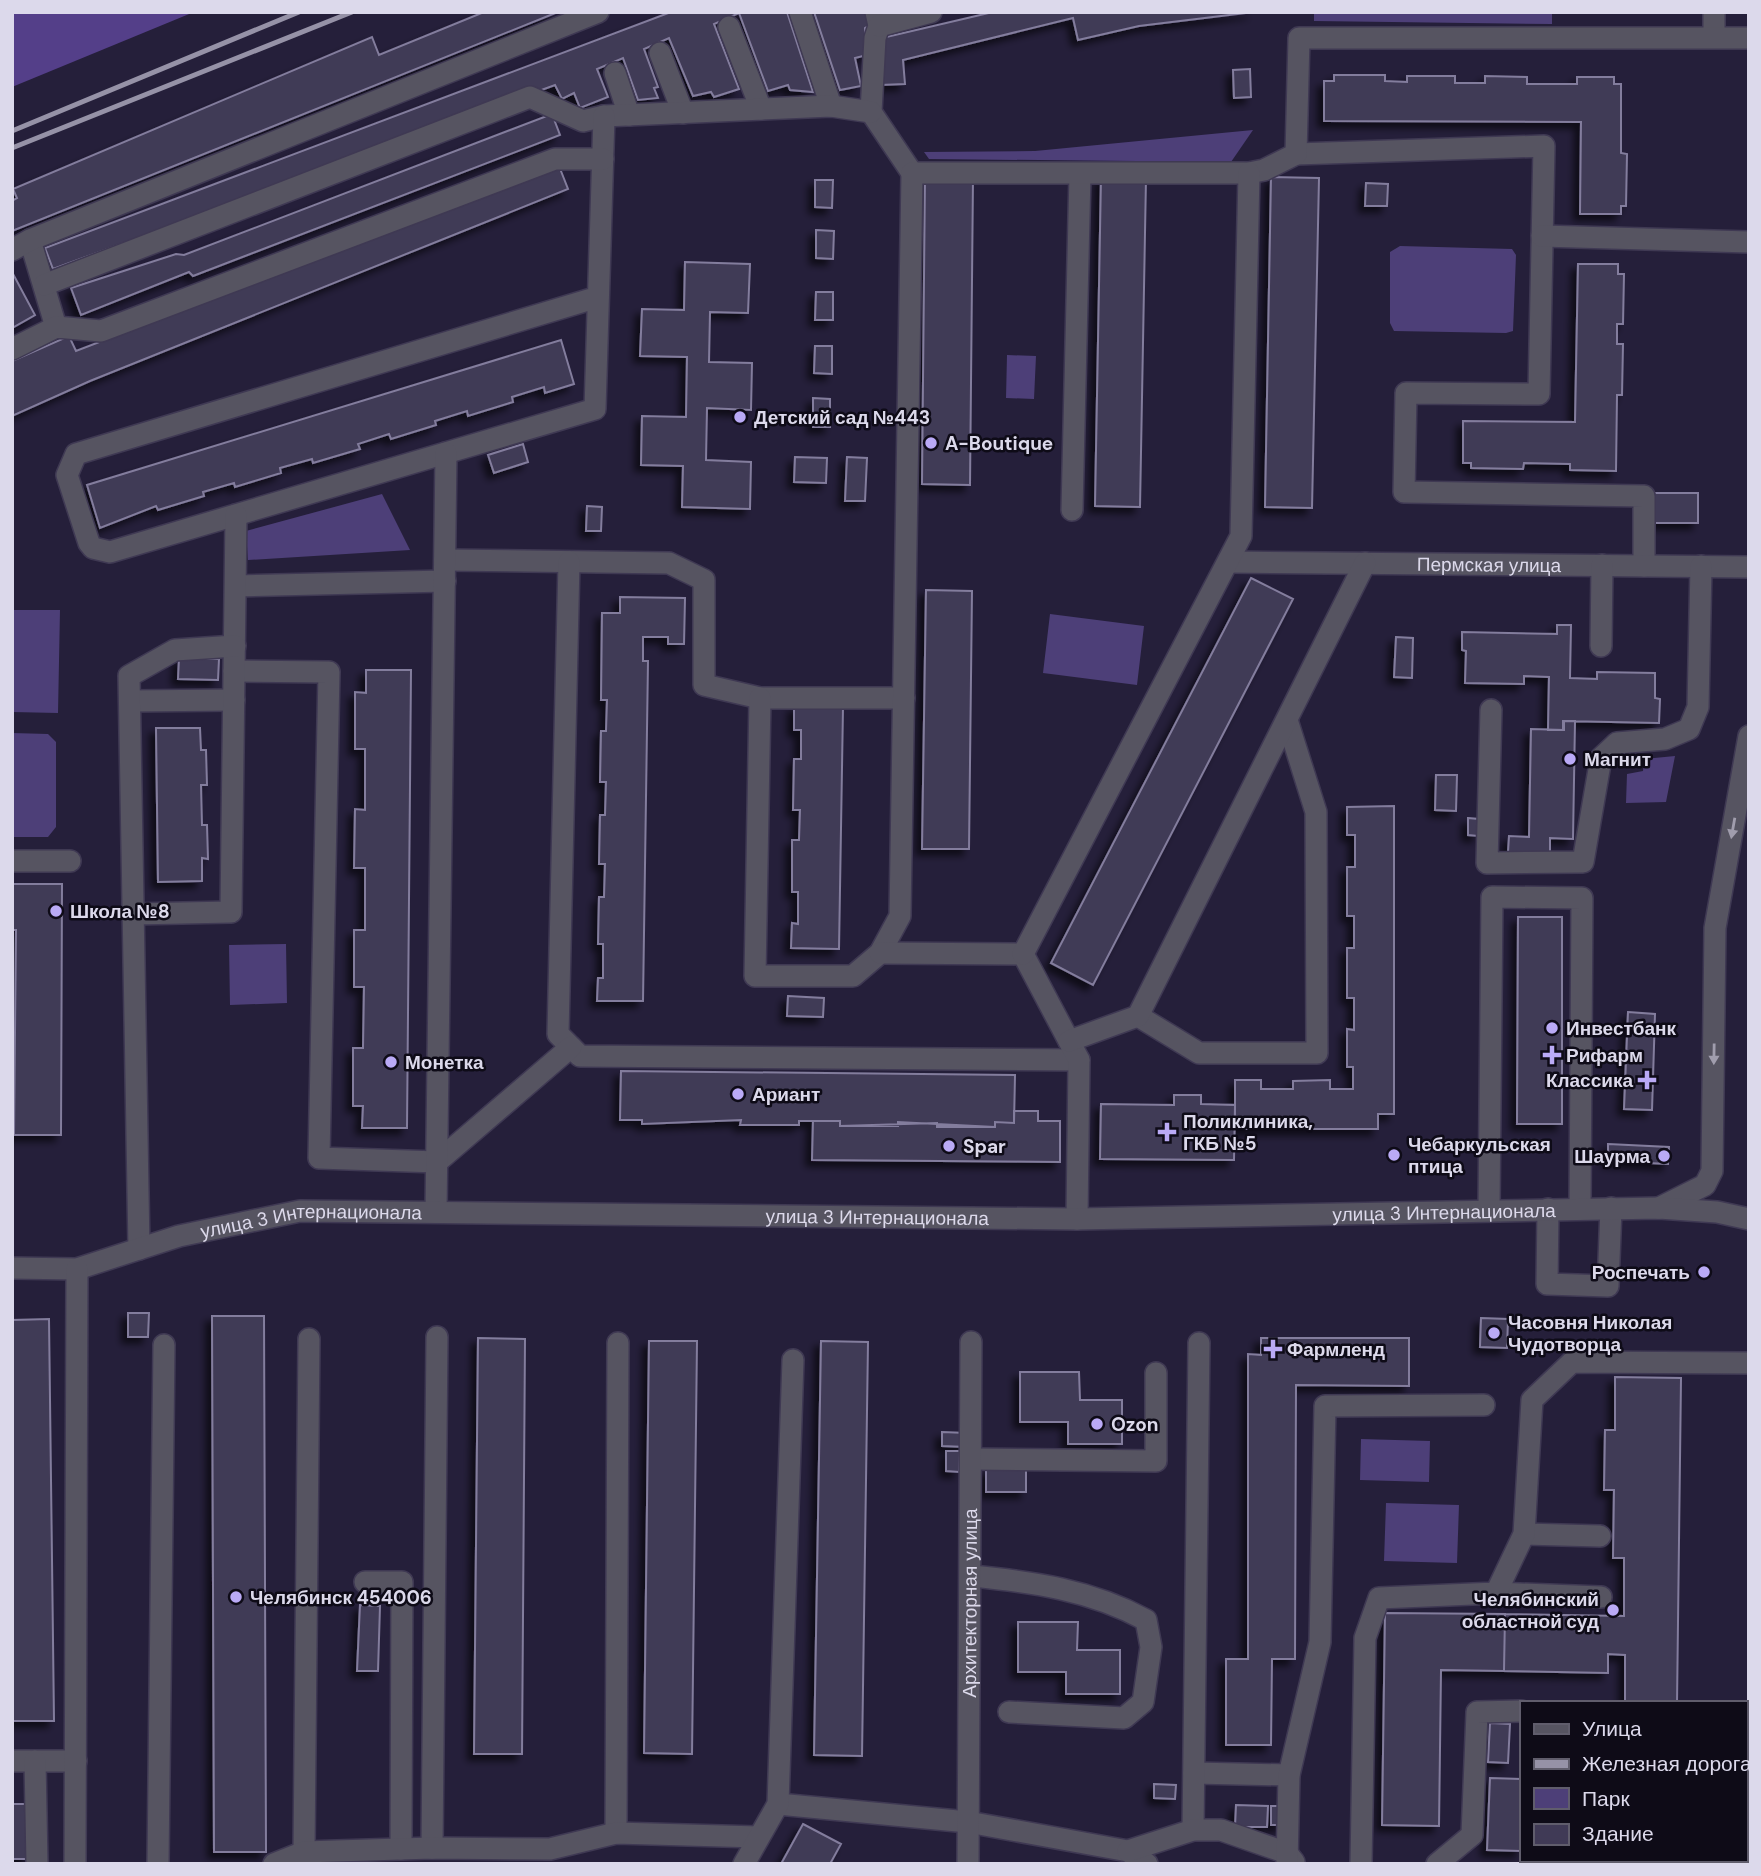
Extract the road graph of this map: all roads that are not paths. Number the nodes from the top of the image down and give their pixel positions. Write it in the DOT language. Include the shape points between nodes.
graph roads {
  1 [pos="598,12"];
  2 [pos="800,12"];
  3 [pos="931,12"];
  4 [pos="1714,12"];
  5 [pos="878,19"];
  6 [pos="729,27"];
  7 [pos="1714,37"];
  8 [pos="1749,38"];
  9 [pos="660,53"];
  10 [pos="615,73"];
  11 [pos="831,106"];
  12 [pos="761,109"];
  13 [pos="871,112"];
  14 [pos="682,113"];
  15 [pos="629,115"];
  16 [pos="604,116"];
  17 [pos="1296,155"];
  18 [pos="603,159"];
  19 [pos="912,173"];
  20 [pos="1249,173"];
  21 [pos="1080,174"];
  22 [pos="1542,236"];
  23 [pos="1749,242"];
  24 [pos="21,245"];
  25 [pos="44,285"];
  26 [pos="598,297"];
  27 [pos="57,327"];
  28 [pos="12,349"];
  29 [pos="446,453"];
  30 [pos="1072,510"];
  31 [pos="236,515"];
  32 [pos="569,562"];
  33 [pos="1228,562"];
  34 [pos="1364,563"];
  35 [pos="1602,565"];
  36 [pos="1644,566"];
  37 [pos="1701,566"];
  38 [pos="1749,567"];
  39 [pos="445,570"];
  40 [pos="236,586"];
  41 [pos="235,646"];
  42 [pos="1601,646"];
  43 [pos="234,671"];
  44 [pos="760,698"];
  45 [pos="904,698"];
  46 [pos="234,700"];
  47 [pos="130,701"];
  48 [pos="1492,710"];
  49 [pos="1287,720"];
  50 [pos="1749,736"];
  51 [pos="12,861"];
  52 [pos="70,861"];
  53 [pos="134,914"];
  54 [pos="880,953"];
  55 [pos="1023,954"];
  56 [pos="1138,1016"];
  57 [pos="1069,1041"];
  58 [pos="571,1047"];
  59 [pos="1079,1060"];
  60 [pos="437,1162"];
  61 [pos="1611,1208"];
  62 [pos="1659,1208"];
  63 [pos="1548,1209"];
  64 [pos="1580,1209"];
  65 [pos="1489,1210"];
  66 [pos="436,1212"];
  67 [pos="1077,1219"];
  68 [pos="1749,1219"];
  69 [pos="139,1249"];
  70 [pos="12,1268"];
  71 [pos="77,1269"];
  72 [pos="437,1337"];
  73 [pos="309,1339"];
  74 [pos="971,1342"];
  75 [pos="618,1343"];
  76 [pos="1199,1343"];
  77 [pos="164,1345"];
  78 [pos="793,1360"];
  79 [pos="1749,1363"];
  80 [pos="1156,1373"];
  81 [pos="1484,1405"];
  82 [pos="972,1459"];
  83 [pos="1524,1534"];
  84 [pos="1600,1536"];
  85 [pos="972,1576"];
  86 [pos="365,1582"];
  87 [pos="1496,1593"];
  88 [pos="1601,1597"];
  89 [pos="1520,1711"];
  90 [pos="1009,1712"];
  91 [pos="12,1761"];
  92 [pos="35,1761"];
  93 [pos="76,1761"];
  94 [pos="1194,1773"];
  95 [pos="1289,1774"];
  96 [pos="778,1804"];
  97 [pos="968,1822"];
  98 [pos="1193,1830"];
  99 [pos="616,1833"];
  100 [pos="758,1838"];
  101 [pos="432,1848"];
  102 [pos="401,1849"];
  103 [pos="1128,1851"];
  104 [pos="304,1852"];
  105 [pos="550,1856"];
  106 [pos="1290,1860"];
  107 [pos="37,1864"];
  108 [pos="75,1864"];
  109 [pos="158,1864"];
  110 [pos="274,1864"];
  111 [pos="744,1864"];
  112 [pos="968,1864"];
  113 [pos="1147,1864"];
  114 [pos="1361,1864"];
  115 [pos="1437,1864"];
  1 -- 24 [label="street"];
  2 -- 11 [label="street"];
  3 -- 5 [label="street"];
  4 -- 7 [label="street"];
  5 -- 13 [label="street"];
  6 -- 12 [label="street"];
  7 -- 8 [label="street"];
  7 -- 17 [label="street" via="1298,38"];
  9 -- 14 [label="street"];
  10 -- 15 [label="street"];
  11 -- 12 [label="street"];
  11 -- 13 [label="street"];
  12 -- 14 [label="street"];
  13 -- 19 [label="street"];
  14 -- 15 [label="street"];
  15 -- 16 [label="street"];
  16 -- 18 [label="street"];
  16 -- 25 [label="street" via="583,121 530,97"];
  17 -- 20 [label="street"];
  17 -- 22 [label="street" via="1544,146"];
  18 -- 26 [label="street"];
  18 -- 27 [label="street" via="555,159 101,331"];
  19 -- 21 [label="street"];
  19 -- 45 [label="street"];
  20 -- 21 [label="street"];
  20 -- 33 [label="street" via="1241,536"];
  21 -- 30 [label="street"];
  22 -- 23 [label="street"];
  22 -- 36 [label="street" via="1539,394 1406,393 1404,492 1644,496"];
  24 -- 25 [label="street"];
  25 -- 27 [label="street"];
  26 -- 29 [label="street" via="595,409"];
  26 -- 31 [label="street" via="76,454 70,463 67,475 86,536 93,548 101,551"];
  27 -- 28 [label="street"];
  29 -- 31 [label="street"];
  29 -- 39 [label="street"];
  31 -- 40 [label="street"];
  32 -- 39 [label="street"];
  32 -- 44 [label="street" via="669,563 704,580 704,685"];
  32 -- 58 [label="street" via="558,1034"];
  33 -- 34 [label="street, Пермская улица"];
  33 -- 55 [label="street"];
  34 -- 35 [label="street, Пермская улица"];
  34 -- 49 [label="street"];
  35 -- 36 [label="street, Пермская улица"];
  35 -- 42 [label="street"];
  36 -- 37 [label="street, Пермская улица"];
  37 -- 38 [label="street, Пермская улица"];
  37 -- 48 [label="street" via="1698,708 1689,729 1665,739 1617,743 1601,758 1583,862 1488,863"];
  39 -- 40 [label="street"];
  39 -- 60 [label="street"];
  40 -- 41 [label="street"];
  41 -- 43 [label="street"];
  41 -- 47 [label="street" via="176,650 129,677"];
  43 -- 46 [label="street"];
  43 -- 60 [label="street" via="329,672 319,1158"];
  44 -- 45 [label="street"];
  44 -- 54 [label="street" via="755,976 853,976"];
  45 -- 54 [label="street" via="900,916"];
  46 -- 47 [label="street"];
  46 -- 53 [label="street" via="231,912"];
  47 -- 53 [label="street"];
  49 -- 56 [label="street"];
  49 -- 56 [label="street" via="1316,812 1317,1053 1199,1053"];
  50 -- 62 [label="street, one-way" via="1716,928 1712,1171 1705,1185"];
  51 -- 52 [label="street"];
  53 -- 69 [label="street"];
  54 -- 55 [label="street"];
  55 -- 57 [label="street"];
  56 -- 57 [label="street"];
  57 -- 59 [label="street"];
  58 -- 59 [label="street" via="580,1056"];
  58 -- 60 [label="street"];
  59 -- 67 [label="street"];
  60 -- 66 [label="street"];
  61 -- 62 [label="street, улица 3 Интернационала"];
  61 -- 63 [label="street" via="1608,1286 1547,1284"];
  61 -- 64 [label="street, улица 3 Интернационала"];
  62 -- 68 [label="street, улица 3 Интернационала"];
  63 -- 64 [label="street, улица 3 Интернационала"];
  63 -- 65 [label="street, улица 3 Интернационала"];
  64 -- 65 [label="street" via="1582,898 1492,897"];
  65 -- 67 [label="street, улица 3 Интернационала"];
  66 -- 67 [label="street, улица 3 Интернационала"];
  66 -- 69 [label="street, улица 3 Интернационала" via="300,1211"];
  69 -- 71 [label="street, улица 3 Интернационала"];
  70 -- 71 [label="street, улица 3 Интернационала"];
  71 -- 93 [label="street"];
  72 -- 101 [label="street"];
  73 -- 104 [label="street"];
  74 -- 82 [label="street, Архитекторная улица"];
  75 -- 99 [label="street"];
  76 -- 94 [label="street"];
  77 -- 109 [label="street"];
  78 -- 96 [label="street"];
  79 -- 83 [label="street" via="1572,1362 1532,1400"];
  80 -- 82 [label="street" via="1156,1461"];
  81 -- 95 [label="street" via="1325,1406 1321,1642"];
  82 -- 85 [label="street, Архитекторная улица"];
  83 -- 84 [label="street"];
  83 -- 87 [label="street"];
  85 -- 90 [label="street" via="1041,1583 1118,1605 1146,1620 1151,1647 1143,1702 1124,1718"];
  85 -- 97 [label="street, Архитекторная улица"];
  86 -- 102 [label="street" via="402,1583"];
  87 -- 88 [label="street"];
  87 -- 114 [label="street" via="1379,1598 1365,1638"];
  89 -- 115 [label="street" via="1477,1712 1472,1835"];
  91 -- 92 [label="street"];
  92 -- 93 [label="street"];
  92 -- 107 [label="street"];
  93 -- 108 [label="street"];
  94 -- 95 [label="street"];
  94 -- 98 [label="street"];
  95 -- 106 [label="street"];
  96 -- 97 [label="street"];
  96 -- 100 [label="street"];
  97 -- 103 [label="street"];
  97 -- 112 [label="street, Архитекторная улица"];
  98 -- 103 [label="street"];
  98 -- 106 [label="street" via="1222,1830"];
  99 -- 100 [label="street"];
  99 -- 105 [label="street"];
  100 -- 111 [label="street"];
  101 -- 102 [label="street"];
  101 -- 105 [label="street"];
  102 -- 104 [label="street"];
  103 -- 113 [label="street"];
  104 -- 110 [label="street"];
}
